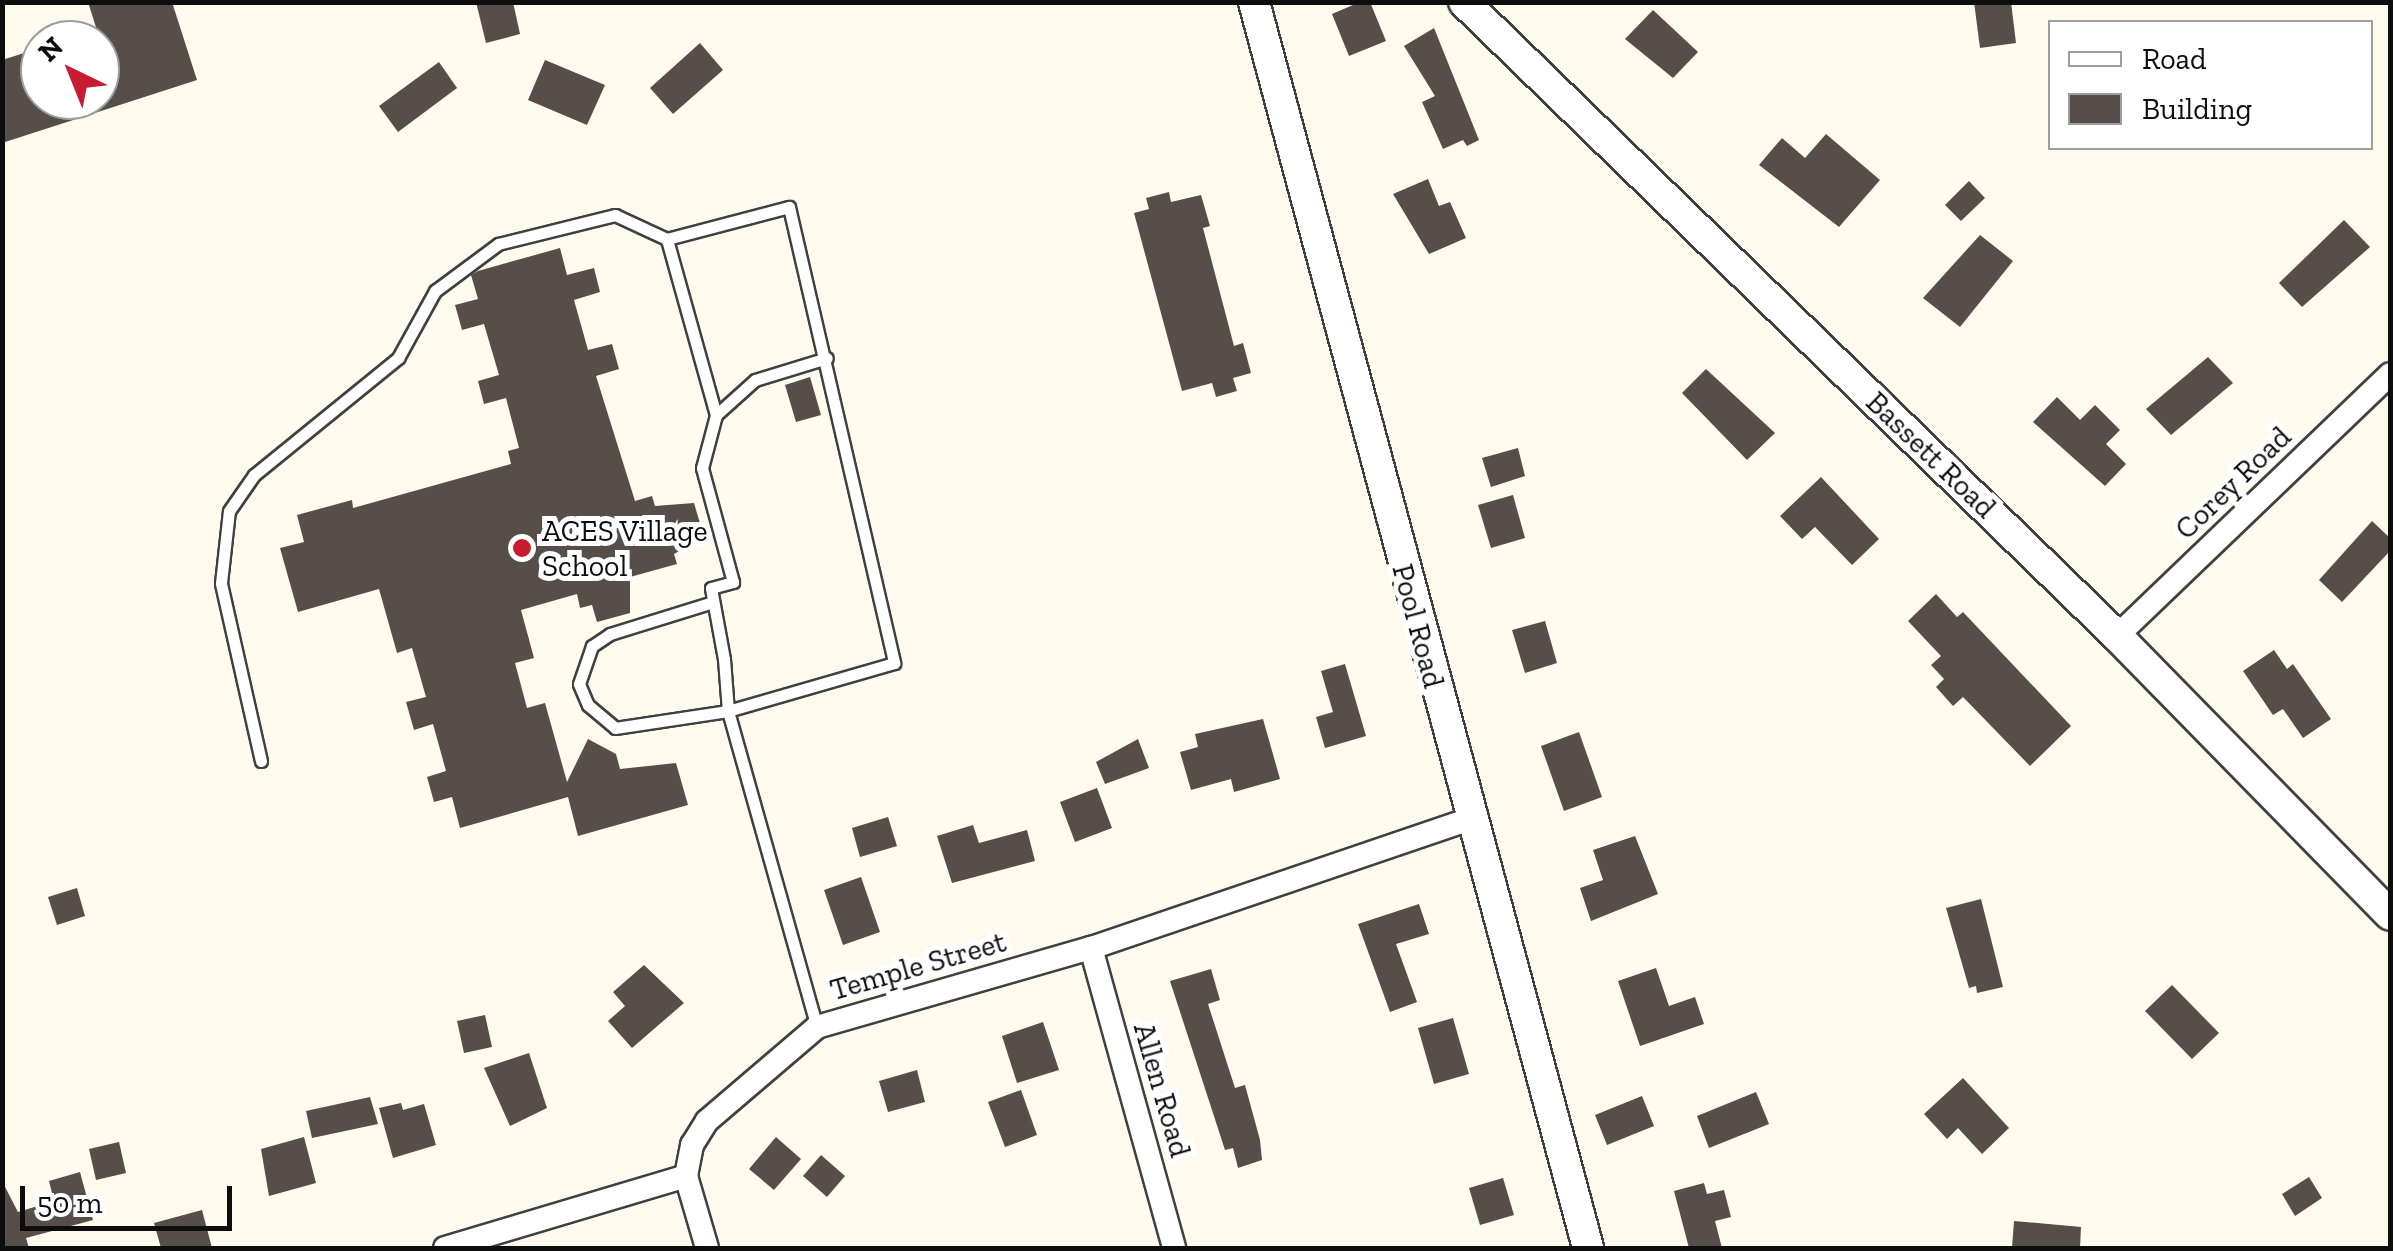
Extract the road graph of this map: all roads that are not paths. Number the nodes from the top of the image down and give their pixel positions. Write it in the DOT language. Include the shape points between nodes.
graph roads {
  1 [pos="1254,2"];
  2 [pos="1464,2"];
  3 [pos="667,239"];
  4 [pos="827,358"];
  5 [pos="2390,374"];
  6 [pos="716,415"];
  7 [pos="713,602"];
  8 [pos="2117,636"];
  9 [pos="728,711"];
  10 [pos="261,761"];
  11 [pos="1470,819"];
  12 [pos="2390,915"];
  13 [pos="1091,948"];
  14 [pos="818,1026"];
  15 [pos="686,1176"];
  16 [pos="445,1248"];
  17 [pos="707,1248"];
  18 [pos="1174,1248"];
  19 [pos="1588,1248"];
  1 -- 11 [label="street, Pool Road"];
  2 -- 8 [label="street, Bassett Road"];
  3 -- 4 [label="lane" via="789,206"];
  3 -- 6 [label="lane"];
  3 -- 10 [label="lane" via="615,214 498,244 434,291 398,358 254,475 229,511 221,584"];
  4 -- 6 [label="lane" via="755,380"];
  4 -- 9 [label="lane" via="894,663"];
  5 -- 8 [label="street, Corey Road"];
  6 -- 7 [label="lane" via="702,468 733,582 710,588"];
  7 -- 9 [label="lane"];
  7 -- 9 [label="lane" via="610,634 592,646 580,684 588,705 616,728"];
  8 -- 12 [label="street, Bassett Road"];
  9 -- 14 [label="lane"];
  11 -- 13 [label="street, Temple Street"];
  11 -- 19 [label="street, Pool Road"];
  13 -- 14 [label="street, Temple Street"];
  13 -- 18 [label="street, Allen Road"];
  14 -- 15 [label="street, Temple Street" via="708,1121 692,1145"];
  15 -- 16 [label="street"];
  15 -- 17 [label="street"];
}
